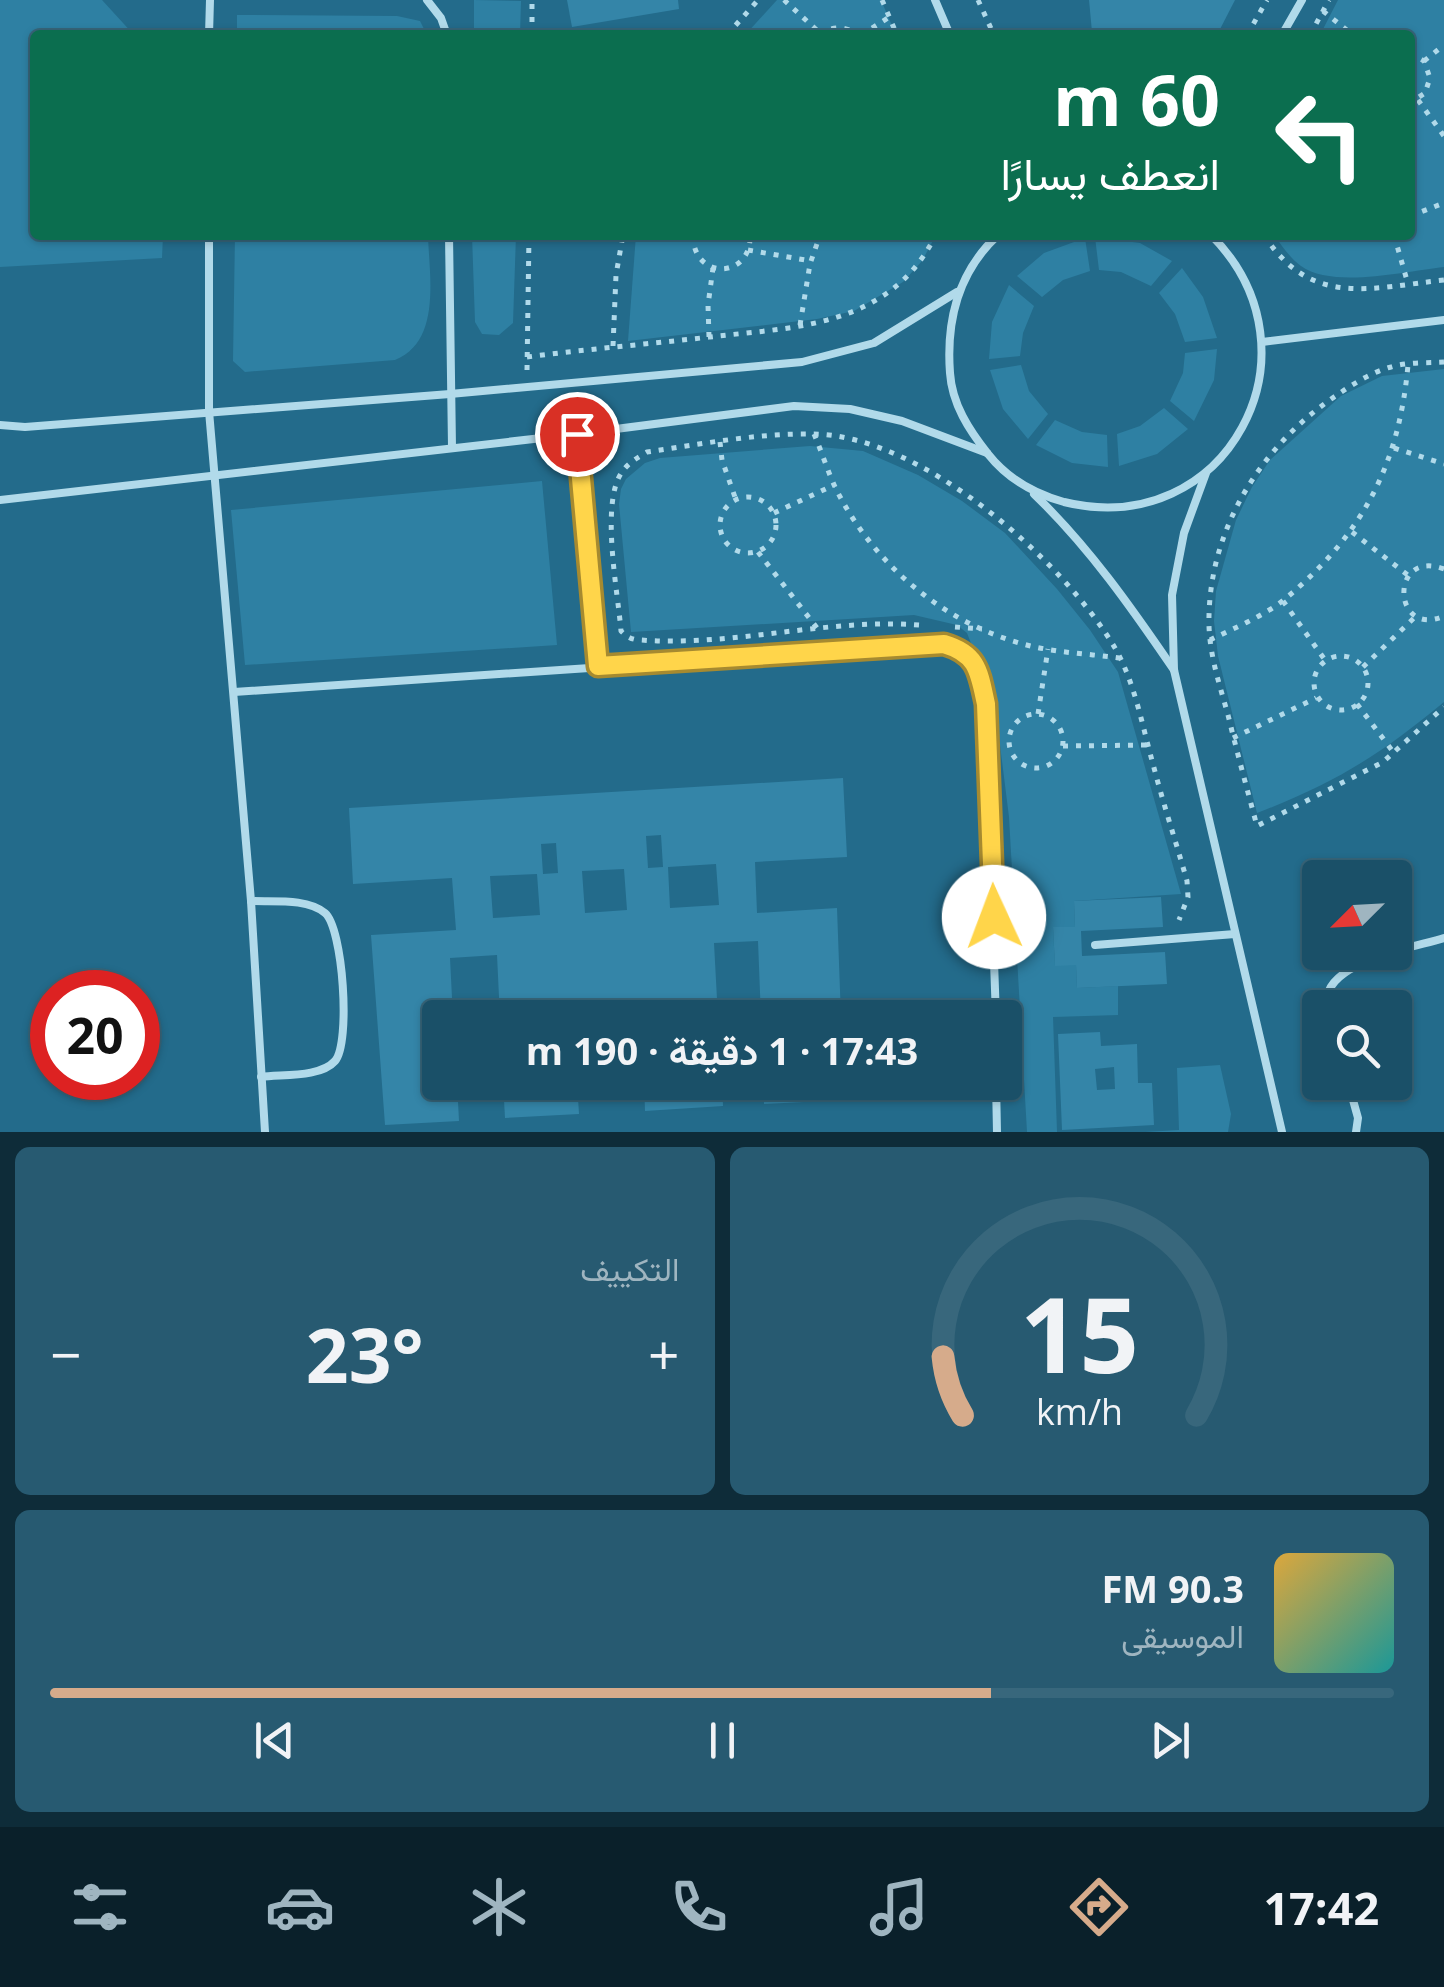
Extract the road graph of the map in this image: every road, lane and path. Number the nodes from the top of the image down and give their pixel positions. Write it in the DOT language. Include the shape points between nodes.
graph roads {
  1 [pos="210,0"];
  2 [pos="427,0"];
  3 [pos="532,0"];
  4 [pos="758,0"];
  5 [pos="784,0"];
  6 [pos="882,0"];
  7 [pos="935,0"];
  8 [pos="978,0"];
  9 [pos="1267,0"];
  10 [pos="1302,0"];
  11 [pos="1330,0"];
  12 [pos="1323,11"];
  13 [pos="890,17"];
  14 [pos="210,30"];
  15 [pos="445,30"];
  16 [pos="532,30"];
  17 [pos="731,30"];
  18 [pos="816,30"];
  19 [pos="868,30"];
  20 [pos="895,30"];
  21 [pos="948,30"];
  22 [pos="992,30"];
  23 [pos="1250,30"];
  24 [pos="1285,30"];
  25 [pos="1313,30"];
  26 [pos="1347,30"];
  27 [pos="1444,45"];
  28 [pos="1415,55"];
  29 [pos="1424,61"];
  30 [pos="1418,100"];
  31 [pos="1415,102"];
  32 [pos="1444,136"];
  33 [pos="1444,204"];
  34 [pos="1415,214"];
  35 [pos="209,240"];
  36 [pos="450,240"];
  37 [pos="529,240"];
  38 [pos="622,240"];
  39 [pos="692,240"];
  40 [pos="749,240"];
  41 [pos="819,240"];
  42 [pos="933,240"];
  43 [pos="983,240"];
  44 [pos="993,240"];
  45 [pos="1216,240"];
  46 [pos="1267,240"];
  47 [pos="1395,240"];
  48 [pos="748,250"];
  49 [pos="981,251"];
  50 [pos="812,262"];
  51 [pos="713,268"];
  52 [pos="1444,280"];
  53 [pos="1408,284"];
  54 [pos="958,292"];
  55 [pos="1444,320"];
  56 [pos="800,325"];
  57 [pos="709,337"];
  58 [pos="1262,342"];
  59 [pos="613,346"];
  60 [pos="527,356"];
  61 [pos="1444,362"];
  62 [pos="1408,365"];
  63 [pos="526,388"];
  64 [pos="450,394"];
  65 [pos="209,411"];
  66 [pos="0,425"];
  67 [pos="577,434"];
  68 [pos="814,434"];
  69 [pos="720,442"];
  70 [pos="452,447"];
  71 [pos="1394,448"];
  72 [pos="987,453"];
  73 [pos="1444,464"];
  74 [pos="1207,469"];
  75 [pos="215,477"];
  76 [pos="1024,484"];
  77 [pos="834,485"];
  78 [pos="0,500"];
  79 [pos="736,500"];
  80 [pos="774,514"];
  81 [pos="1352,532"];
  82 [pos="758,552"];
  83 [pos="1444,569"];
  84 [pos="1408,576"];
  85 [pos="1283,601"];
  86 [pos="1416,616"];
  87 [pos="1444,616"];
  88 [pos="924,625"];
  89 [pos="943,626"];
  90 [pos="817,628"];
  91 [pos="982,629"];
  92 [pos="1210,640"];
  93 [pos="1048,649"];
  94 [pos="1119,658"];
  95 [pos="1325,660"];
  96 [pos="598,666"];
  97 [pos="1362,666"];
  98 [pos="1174,670"];
  99 [pos="234,692"];
  100 [pos="1317,698"];
  101 [pos="1358,704"];
  102 [pos="1444,707"];
  103 [pos="1038,714"];
  104 [pos="1233,738"];
  105 [pos="1148,745"];
  106 [pos="1062,746"];
  107 [pos="1394,753"];
  108 [pos="251,901"];
  109 [pos="1235,934"];
  110 [pos="1444,938"];
  111 [pos="1167,940"];
  112 [pos="1096,945"];
  113 [pos="1329,990"];
  114 [pos="995,1000"];
  115 [pos="261,1076"];
  116 [pos="996,1100"];
  117 [pos="1353,1100"];
  118 [pos="266,1132"];
  119 [pos="997,1132"];
  120 [pos="1282,1132"];
  121 [pos="1356,1132"];
  1 -- 14 [label="lane"];
  2 -- 15 [label="lane"];
  3 -- 16 [label="path"];
  4 -- 17 [label="path"];
  5 -- 18 [label="path"];
  6 -- 13 [label="path"];
  7 -- 21 [label="lane"];
  8 -- 22 [label="path"];
  9 -- 23 [label="path"];
  10 -- 24 [label="lane"];
  11 -- 12 [label="path"];
  12 -- 25 [label="path"];
  12 -- 26 [label="path"];
  13 -- 19 [label="path"];
  13 -- 20 [label="path"];
  27 -- 29 [label="path"];
  28 -- 29 [label="path"];
  29 -- 30 [label="path" via="1430,78"];
  30 -- 31 [label="path"];
  30 -- 32 [label="path"];
  33 -- 34 [label="path"];
  35 -- 65 [label="lane"];
  36 -- 64 [label="lane"];
  37 -- 60 [label="path"];
  38 -- 59 [label="path"];
  39 -- 51 [label="path" via="697,256"];
  40 -- 48 [label="path"];
  41 -- 50 [label="path"];
  42 -- 56 [label="path" via="922,262 879,299"];
  43 -- 49 [label="lane"];
  44 -- 49 [label="lane"];
  45 -- 58 [label="lane" via="1233,257 1256,303"];
  46 -- 53 [label="path" via="1293,270 1319,284 1358,290"];
  47 -- 53 [label="path"];
  48 -- 50 [label="path"];
  48 -- 51 [label="path" via="735,266"];
  49 -- 54 [label="lane"];
  50 -- 56 [label="path"];
  51 -- 57 [label="path"];
  52 -- 53 [label="path"];
  54 -- 63 [label="lane" via="894,332 839,355"];
  54 -- 72 [label="lane" via="947,339 951,387 969,432"];
  55 -- 58 [label="lane"];
  56 -- 57 [label="path"];
  57 -- 59 [label="path"];
  58 -- 74 [label="lane" via="1254,405 1229,450"];
  59 -- 60 [label="path"];
  60 -- 63 [label="path"];
  61 -- 62 [label="path"];
  62 -- 71 [label="path"];
  62 -- 92 [label="path" via="1358,382 1318,408 1252,477 1216,565"];
  63 -- 64 [label="lane"];
  64 -- 65 [label="lane"];
  64 -- 70 [label="lane"];
  65 -- 66 [label="lane"];
  65 -- 75 [label="lane"];
  67 -- 70 [label="lane"];
  67 -- 72 [label="lane" via="794,406 902,421"];
  67 -- 96 [label="lane"];
  68 -- 69 [label="path"];
  68 -- 77 [label="path"];
  68 -- 94 [label="path" via="887,450 983,505 1071,592"];
  69 -- 79 [label="path"];
  69 -- 90 [label="path" via="646,452 620,474 613,528 621,630 640,640"];
  70 -- 75 [label="lane"];
  71 -- 73 [label="path"];
  71 -- 81 [label="path"];
  72 -- 76 [label="lane"];
  74 -- 76 [label="lane" via="1191,484 1144,504 1110,507 1043,496"];
  74 -- 98 [label="lane" via="1184,533 1172,595"];
  75 -- 78 [label="lane"];
  75 -- 99 [label="lane"];
  76 -- 98 [label="lane" via="1118,587"];
  77 -- 80 [label="path"];
  77 -- 91 [label="path" via="872,544 911,585"];
  79 -- 80 [label="path" via="760,500"];
  79 -- 82 [label="path" via="720,519 723,540 738,552"];
  80 -- 82 [label="path" via="776,531"];
  81 -- 84 [label="path"];
  81 -- 85 [label="path"];
  82 -- 90 [label="path"];
  83 -- 84 [label="path" via="1430,565"];
  84 -- 86 [label="path" via="1403,598"];
  85 -- 92 [label="path"];
  85 -- 95 [label="path"];
  86 -- 87 [label="path"];
  86 -- 97 [label="path"];
  88 -- 90 [label="path"];
  89 -- 91 [label="path"];
  91 -- 93 [label="path"];
  92 -- 104 [label="path"];
  93 -- 94 [label="path"];
  93 -- 103 [label="path"];
  94 -- 105 [label="path"];
  95 -- 97 [label="path" via="1343,656"];
  95 -- 100 [label="path" via="1313,681"];
  96 -- 99 [label="lane"];
  96 -- 114 [label="lane" via="944,644 963,650 978,670 986,704"];
  97 -- 101 [label="path" via="1368,685"];
  98 -- 109 [label="lane"];
  99 -- 108 [label="lane"];
  100 -- 101 [label="path" via="1334,710"];
  100 -- 104 [label="path"];
  101 -- 107 [label="path"];
  102 -- 107 [label="path"];
  103 -- 106 [label="path" via="1054,720"];
  103 -- 106 [label="path" via="1024,716 1009,734 1016,760 1044,767"];
  104 -- 107 [label="path" via="1256,826"];
  105 -- 106 [label="path"];
  105 -- 111 [label="path" via="1187,881 1188,897"];
  108 -- 115 [label="lane"];
  108 -- 115 [label="lane" via="314,904 330,916 338,935 344,1042 334,1061 320,1070"];
  109 -- 111 [label="lane"];
  109 -- 120 [label="lane"];
  110 -- 113 [label="lane" via="1350,968"];
  111 -- 112 [label="lane"];
  115 -- 118 [label="lane"];
  116 -- 119 [label="lane"];
  117 -- 121 [label="lane"];
}
